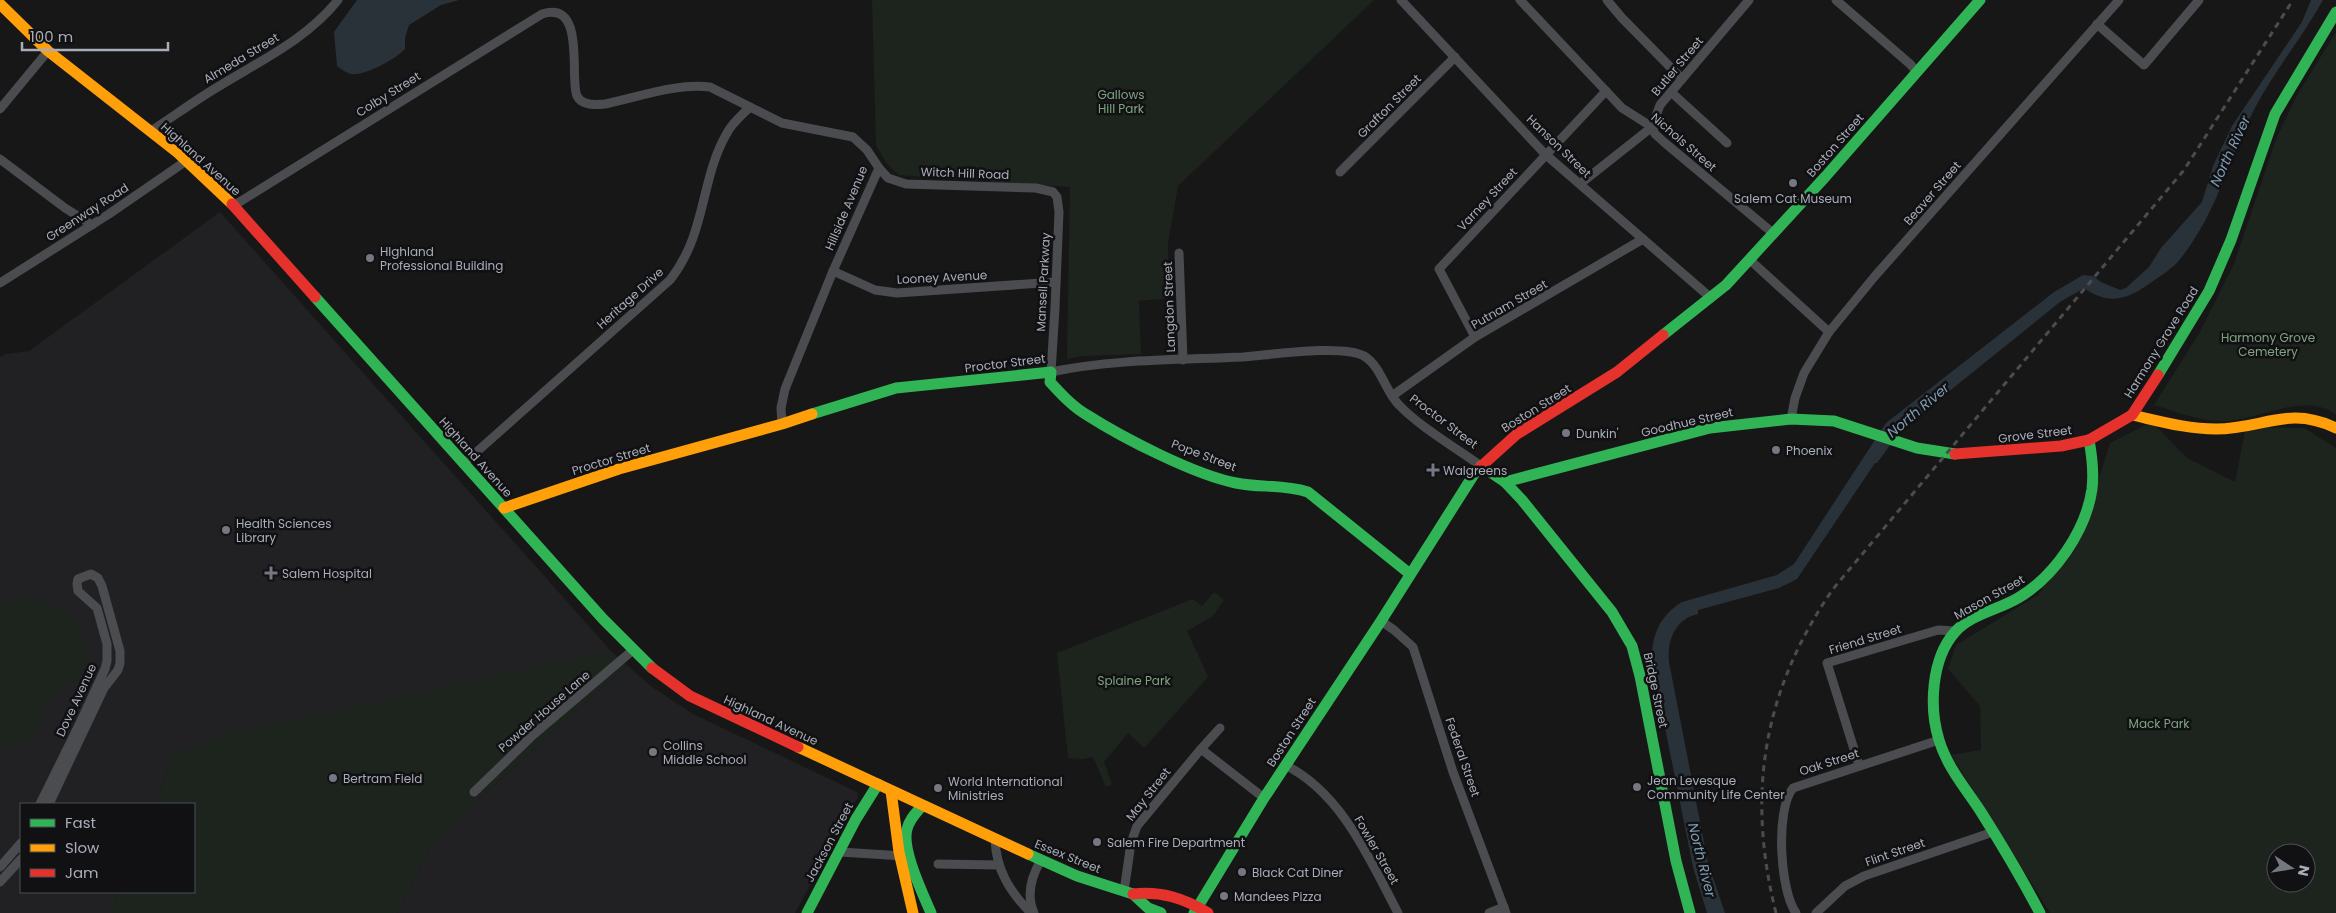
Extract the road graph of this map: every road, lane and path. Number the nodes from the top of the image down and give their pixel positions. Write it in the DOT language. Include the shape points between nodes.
graph roads {
  1 [pos="338,0"];
  2 [pos="1401,0"];
  3 [pos="1520,0"];
  4 [pos="1607,0"];
  5 [pos="1836,0"];
  6 [pos="1980,0"];
  7 [pos="2119,0"];
  8 [pos="2199,0"];
  9 [pos="1746,1"];
  10 [pos="0,4"];
  11 [pos="2336,12"];
  12 [pos="559,15"];
  13 [pos="2097,24"];
  14 [pos="48,52"];
  15 [pos="1454,57"];
  16 [pos="1917,72"];
  17 [pos="1682,79"];
  18 [pos="1606,91"];
  19 [pos="1671,92"];
  20 [pos="750,107"];
  21 [pos="0,109"];
  22 [pos="1652,127"];
  23 [pos="151,131"];
  24 [pos="1727,143"];
  25 [pos="1546,154"];
  26 [pos="0,159"];
  27 [pos="186,161"];
  28 [pos="879,168"];
  29 [pos="1340,172"];
  30 [pos="1580,184"];
  31 [pos="1054,193"];
  32 [pos="233,206"];
  33 [pos="92,225"];
  34 [pos="1774,234"];
  35 [pos="1643,239"];
  36 [pos="1179,253"];
  37 [pos="1750,260"];
  38 [pos="833,271"];
  39 [pos="1056,282"];
  40 [pos="0,283"];
  41 [pos="1711,298"];
  42 [pos="1829,332"];
  43 [pos="1475,338"];
  44 [pos="1183,360"];
  45 [pos="1050,372"];
  46 [pos="1392,396"];
  47 [pos="2132,415"];
  48 [pos="1791,419"];
  49 [pos="782,424"];
  50 [pos="2336,428"];
  51 [pos="1878,434"];
  52 [pos="2089,440"];
  53 [pos="463,464"];
  54 [pos="1481,466"];
  55 [pos="1504,482"];
  56 [pos="504,508"];
  57 [pos="1410,574"];
  58 [pos="1381,621"];
  59 [pos="1956,631"];
  60 [pos="633,650"];
  61 [pos="1220,728"];
  62 [pos="1939,740"];
  63 [pos="1201,749"];
  64 [pos="1285,765"];
  65 [pos="1859,765"];
  66 [pos="878,784"];
  67 [pos="891,791"];
  68 [pos="474,792"];
  69 [pos="1264,798"];
  70 [pos="40,803"];
  71 [pos="49,803"];
  72 [pos="922,806"];
  73 [pos="1993,832"];
  74 [pos="995,839"];
  75 [pos="20,844"];
  76 [pos="840,852"];
  77 [pos="898,855"];
  78 [pos="911,856"];
  79 [pos="20,860"];
  80 [pos="1041,860"];
  81 [pos="938,864"];
  82 [pos="998,864"];
  83 [pos="0,867"];
  84 [pos="0,882"];
  85 [pos="1128,893"];
  86 [pos="1196,910"];
  87 [pos="1505,910"];
  88 [pos="806,913"];
  89 [pos="913,913"];
  90 [pos="931,913"];
  91 [pos="1033,913"];
  92 [pos="1161,913"];
  93 [pos="1208,913"];
  94 [pos="1398,913"];
  95 [pos="1489,913"];
  96 [pos="1690,913"];
  97 [pos="1796,913"];
  98 [pos="1816,913"];
  99 [pos="2040,913"];
  1 -- 23 [label="street, Almeda Street" via="273,55 190,103"];
  2 -- 15 [label="street, Hanson Street"];
  3 -- 18 [label="street, Nichols Street"];
  4 -- 17 [label="street"];
  5 -- 16 [label="street"];
  6 -- 16 [label="main road, Boston Street"];
  7 -- 13 [label="street, Beaver Street"];
  8 -- 13 [label="street" via="2144,65"];
  9 -- 17 [label="street, Butler Street"];
  10 -- 14 [label="main road, Highland Avenue"];
  11 -- 47 [label="main road, Harmony Grove Road" via="2275,114 2231,240 2209,291"];
  12 -- 20 [label="street, Hillside Avenue" via="572,33 576,53 574,82 578,97 583,102 605,104 697,86 719,90"];
  12 -- 32 [label="street, Colby Street" via="542,14"];
  13 -- 42 [label="street, Beaver Street"];
  14 -- 21 [label="street"];
  14 -- 23 [label="main road, Highland Avenue"];
  15 -- 25 [label="street, Hanson Street"];
  15 -- 29 [label="street, Grafton Street"];
  16 -- 34 [label="main road, Boston Street"];
  17 -- 19 [label="street, Butler Street"];
  18 -- 22 [label="street, Nichols Street" via="1627,112"];
  18 -- 25 [label="street, Varney Street"];
  19 -- 22 [label="street, Butler Street" via="1660,105"];
  19 -- 24 [label="street"];
  20 -- 28 [label="street, Hillside Avenue" via="782,123 853,137"];
  20 -- 53 [label="street, Heritage Drive" via="727,132 714,164 690,250 670,280"];
  22 -- 30 [label="street"];
  22 -- 34 [label="street, Nichols Street" via="1664,143"];
  23 -- 27 [label="main road, Highland Avenue"];
  25 -- 30 [label="street, Hanson Street"];
  25 -- 43 [label="street, Varney Street" via="1439,269"];
  26 -- 33 [label="street"];
  27 -- 32 [label="main road, Highland Avenue"];
  27 -- 33 [label="street, Greenway Road"];
  28 -- 31 [label="street, Witch Hill Road" via="888,178 906,184 1036,188"];
  28 -- 38 [label="street, Hillside Avenue"];
  30 -- 35 [label="street, Hanson Street"];
  31 -- 39 [label="street, Mansell Parkway" via="1059,212"];
  32 -- 53 [label="main road, Highland Avenue"];
  33 -- 40 [label="street, Greenway Road"];
  34 -- 37 [label="main road, Boston Street"];
  35 -- 41 [label="street, Hanson Street"];
  35 -- 43 [label="street, Putnam Street"];
  36 -- 44 [label="street, Langdon Street"];
  37 -- 41 [label="main road, Boston Street"];
  37 -- 42 [label="street"];
  38 -- 39 [label="street, Looney Avenue" via="875,290 897,293"];
  38 -- 49 [label="street, Hillside Avenue" via="785,389"];
  39 -- 45 [label="street, Mansell Parkway"];
  41 -- 54 [label="main road, Boston Street" via="1617,372 1517,434"];
  42 -- 48 [label="street, Beaver Street" via="1804,373"];
  43 -- 46 [label="street, Putnam Street"];
  44 -- 45 [label="street, Proctor Street" via="1086,366"];
  44 -- 46 [label="street, Proctor Street" via="1311,352 1356,353 1372,363"];
  45 -- 49 [label="main road, Proctor Street" via="896,388"];
  45 -- 57 [label="main road, Pope Street" via="1050,382 1076,408 1150,449 1227,480 1288,486 1308,492"];
  46 -- 54 [label="street, Proctor Street" via="1406,412"];
  47 -- 50 [label="main road" via="2216,429 2305,416"];
  47 -- 52 [label="main road, Grove Street"];
  48 -- 51 [label="main road, Goodhue Street" via="1834,421"];
  48 -- 55 [label="main road, Goodhue Street" via="1710,428"];
  49 -- 56 [label="main road, Proctor Street" via="619,469"];
  51 -- 52 [label="main road, Grove Street" via="1933,452 1959,455 2061,446"];
  52 -- 59 [label="main road, Mason Street" via="2094,461 2091,497 2083,521 2064,553 2028,592"];
  53 -- 56 [label="main road, Highland Avenue"];
  54 -- 55 [label="main road, Bridge Street"];
  54 -- 57 [label="main road, Boston Street"];
  55 -- 96 [label="main road, Bridge Street" via="1612,612 1632,646 1676,861"];
  56 -- 60 [label="main road, Highland Avenue"];
  57 -- 58 [label="main road, Boston Street"];
  58 -- 64 [label="main road, Boston Street"];
  58 -- 87 [label="street, Federal Street" via="1413,647 1453,772"];
  59 -- 62 [label="main road, Mason Street" via="1944,650 1937,671 1934,700"];
  59 -- 65 [label="street, Friend Street" via="1938,630 1827,663"];
  60 -- 66 [label="main road, Highland Avenue" via="690,696"];
  60 -- 68 [label="street, Powder House Lane" via="528,740"];
  61 -- 63 [label="street, May Street"];
  62 -- 65 [label="street, Oak Street"];
  62 -- 73 [label="main road, Mason Street"];
  63 -- 69 [label="street"];
  63 -- 85 [label="street, May Street" via="1136,826 1131,842"];
  64 -- 69 [label="main road, Boston Street"];
  64 -- 94 [label="street, Fowler Street" via="1304,774 1317,786 1349,825"];
  65 -- 97 [label="street, Oak Street" via="1799,784 1786,799 1782,852 1791,903"];
  66 -- 67 [label="main road, Highland Avenue"];
  66 -- 76 [label="main road, Jackson Street"];
  67 -- 72 [label="main road, Highland Avenue"];
  67 -- 77 [label="main road"];
  69 -- 86 [label="main road, Boston Street"];
  70 -- 71 [label="street, Dove Avenue" via="106,669 107,644 97,608 78,591 78,579 91,574 102,586 120,651 120,663 104,688"];
  72 -- 74 [label="main road, Highland Avenue"];
  72 -- 78 [label="main road" via="906,833"];
  73 -- 98 [label="street, Flint Street" via="1855,880"];
  73 -- 99 [label="main road, Mason Street"];
  74 -- 80 [label="main road, Essex Street"];
  74 -- 82 [label="street"];
  75 -- 83 [label="street"];
  76 -- 77 [label="street"];
  76 -- 88 [label="main road, Jackson Street"];
  77 -- 78 [label="street"];
  77 -- 89 [label="main road"];
  78 -- 90 [label="main road"];
  79 -- 84 [label="street"];
  80 -- 85 [label="main road, Essex Street"];
  80 -- 91 [label="street" via="1030,889"];
  81 -- 82 [label="street"];
  82 -- 91 [label="street" via="1014,895"];
  85 -- 86 [label="main road, Essex Street" via="1152,892 1181,899"];
  85 -- 92 [label="main road, Essex Street"];
  86 -- 93 [label="main road, Essex Street"];
  87 -- 95 [label="street"];
}
